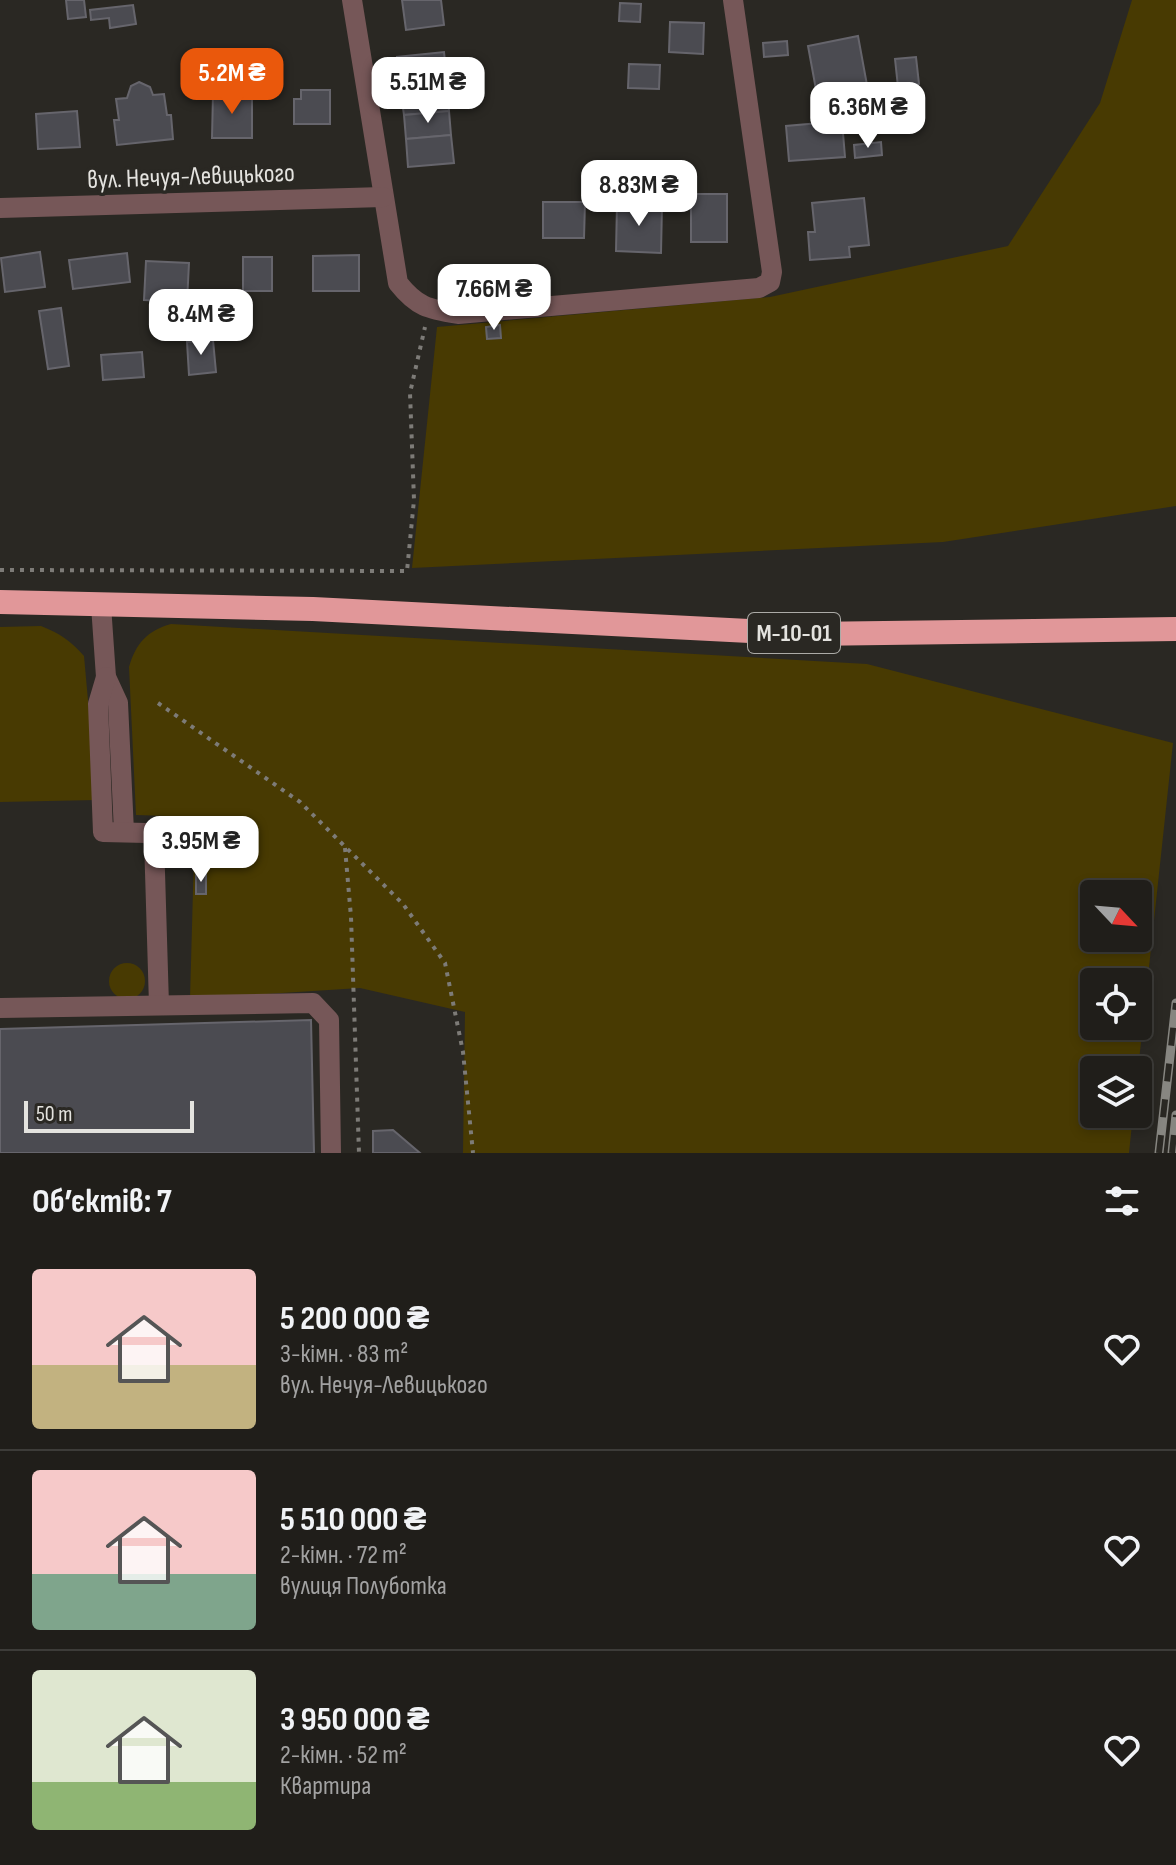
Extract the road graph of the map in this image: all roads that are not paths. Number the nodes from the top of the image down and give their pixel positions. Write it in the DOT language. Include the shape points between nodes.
graph roads {
  1 [pos="352,0"];
  2 [pos="733,0"];
  3 [pos="383,197"];
  4 [pos="0,208"];
  5 [pos="0,602"];
  6 [pos="101,605"];
  7 [pos="1176,629"];
  8 [pos="159,1005"];
  9 [pos="0,1008"];
  10 [pos="331,1153"];
  1 -- 3 [label="street"];
  2 -- 3 [label="street" via="770,282 759,288 458,314 430,310 412,301 398,283"];
  3 -- 4 [label="street, вул. Нечуя-Левицького"];
  5 -- 6 [label="highway, М-10-01"];
  6 -- 7 [label="highway, М-10-01" via="437,614 808,634"];
  6 -- 8 [label="street" via="106,677 118,703 124,832 147,833 154,839"];
  8 -- 9 [label="street"];
  8 -- 10 [label="street" via="313,1003 329,1020"];
}
